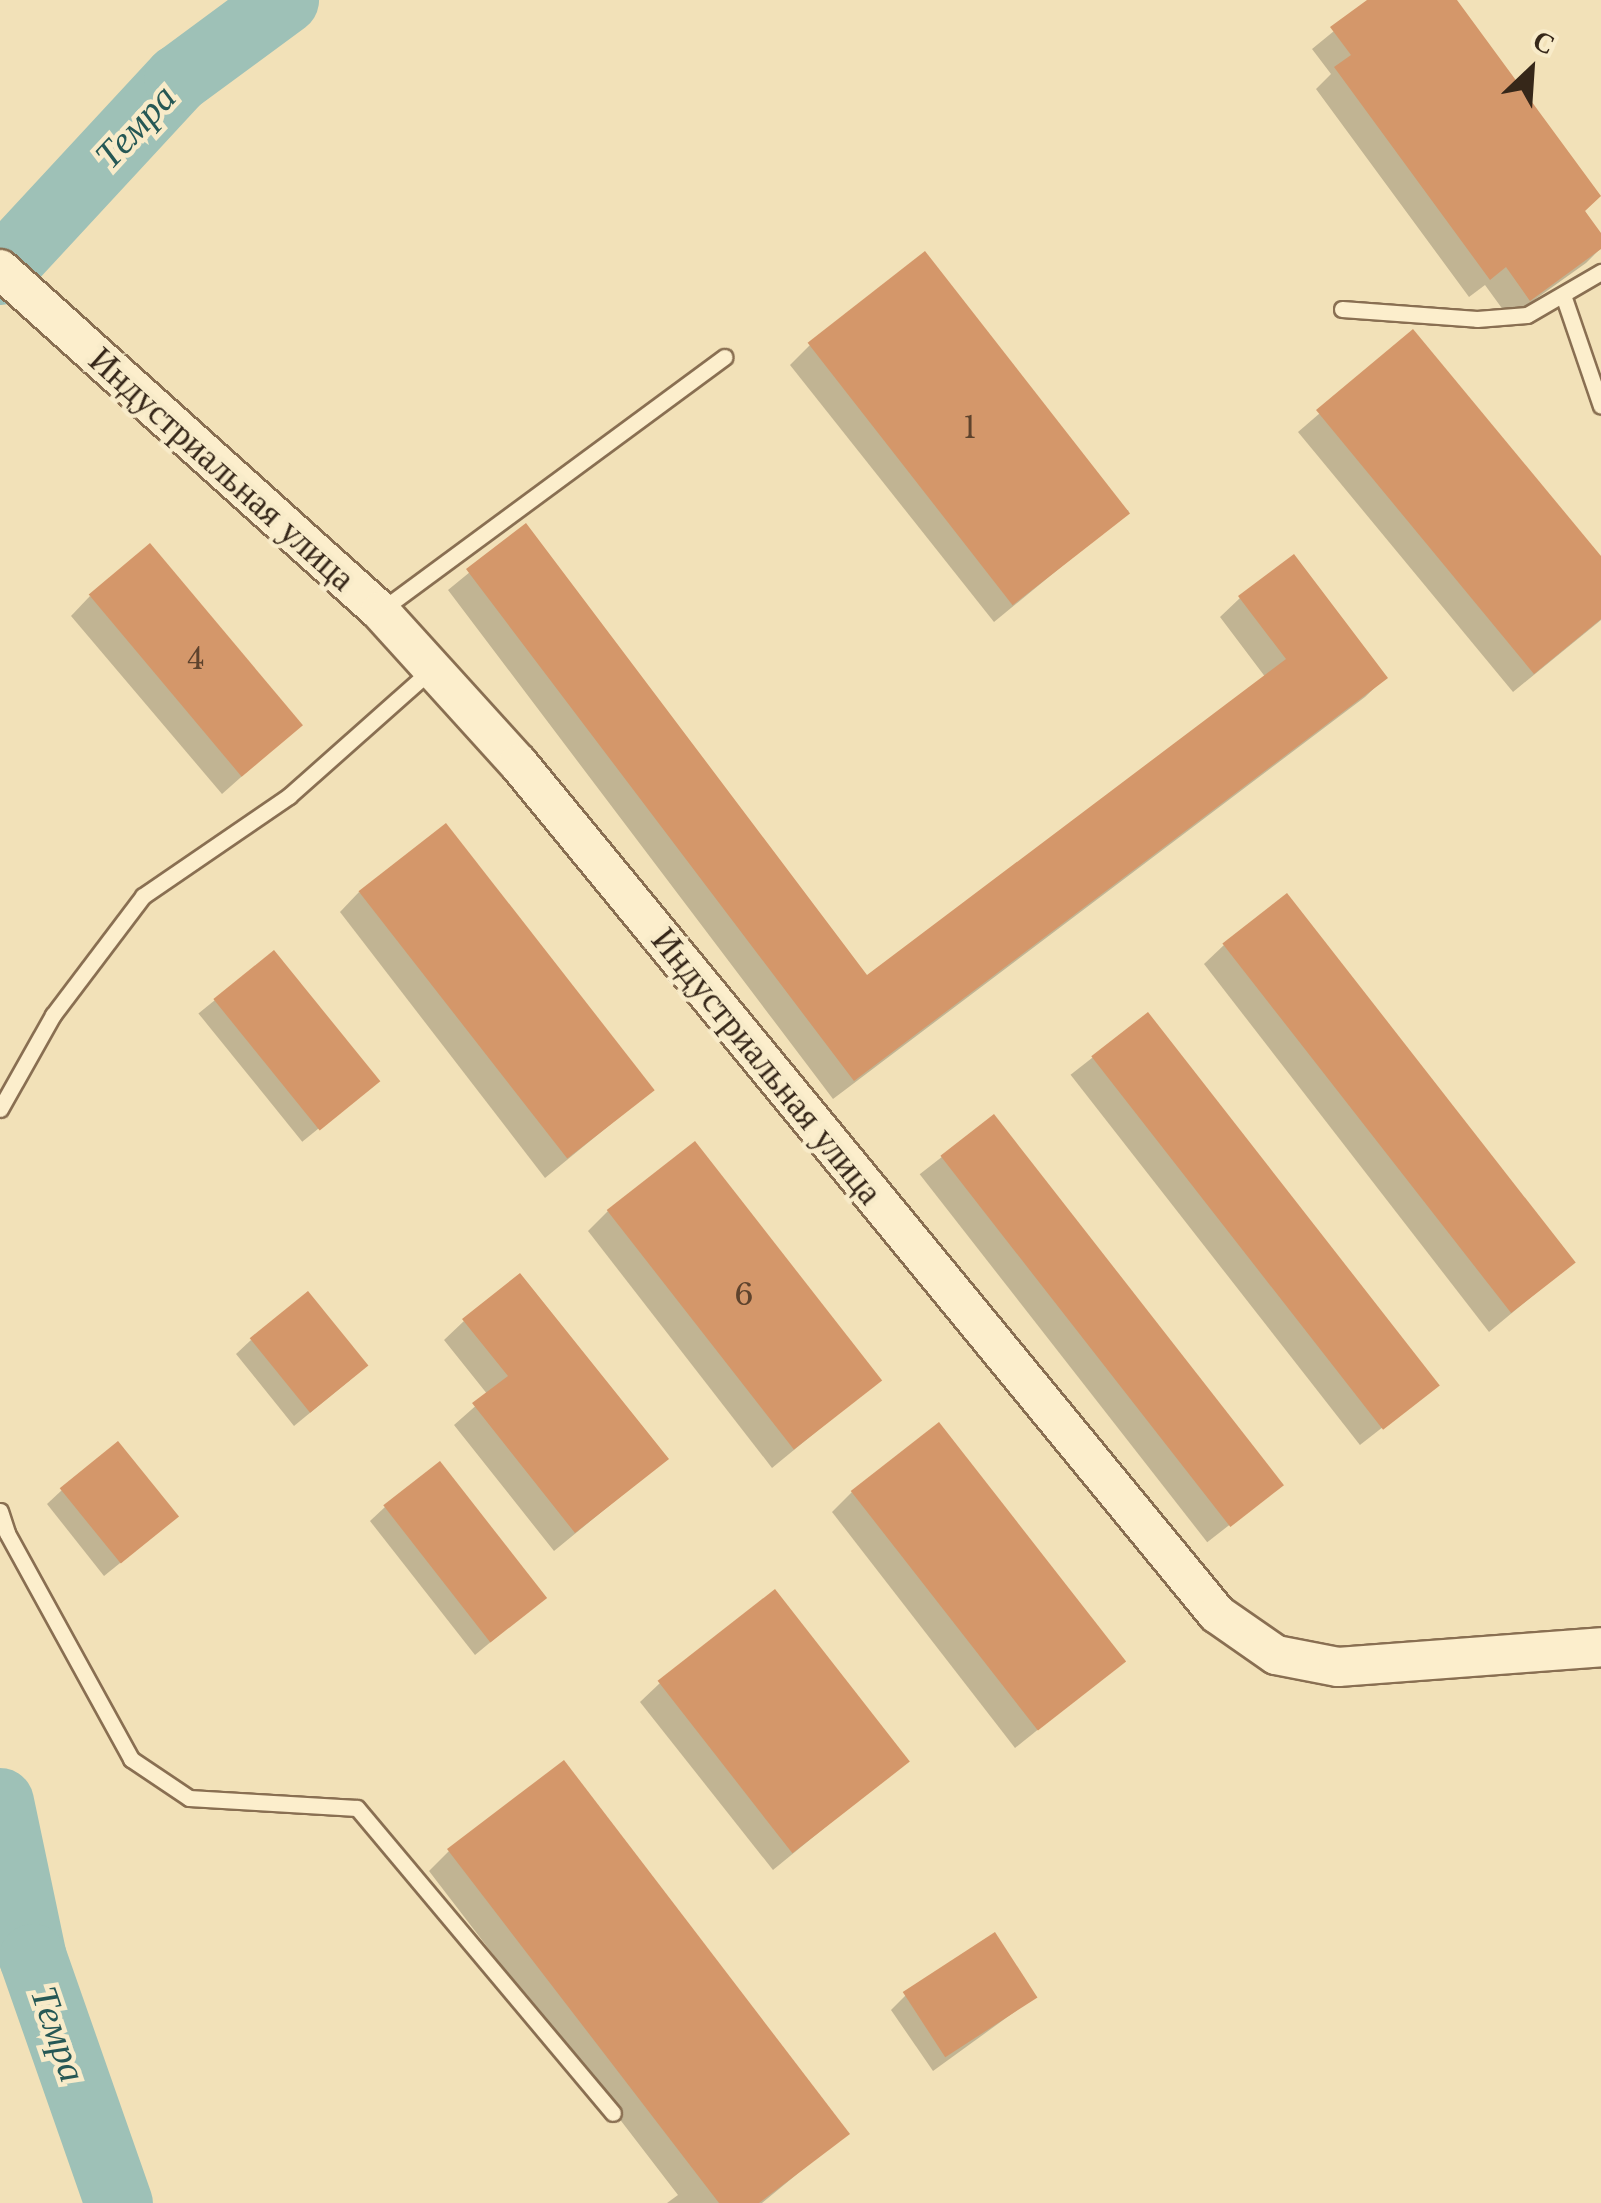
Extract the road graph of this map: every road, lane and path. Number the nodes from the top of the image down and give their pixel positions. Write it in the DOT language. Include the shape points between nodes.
graph roads {
  1 [pos="0,269"];
  2 [pos="1601,272"];
  3 [pos="1563,295"];
  4 [pos="1342,309"];
  5 [pos="725,356"];
  6 [pos="1601,406"];
  7 [pos="380,611"];
  8 [pos="432,669"];
  9 [pos="0,1109"];
  10 [pos="0,1511"];
  11 [pos="1601,1648"];
  12 [pos="613,2113"];
  1 -- 7 [label="street, Индустриальная улица"];
  2 -- 3 [label="lane"];
  3 -- 4 [label="lane" via="1527,315 1477,320"];
  3 -- 6 [label="lane"];
  5 -- 7 [label="lane"];
  7 -- 8 [label="street, Индустриальная улица"];
  8 -- 9 [label="lane" via="288,796 143,896 54,1015"];
  8 -- 11 [label="street, Индустриальная улица" via="518,764 1217,1614 1276,1656 1338,1667"];
  10 -- 12 [label="lane" via="131,1759 189,1798 356,1808"];
}
